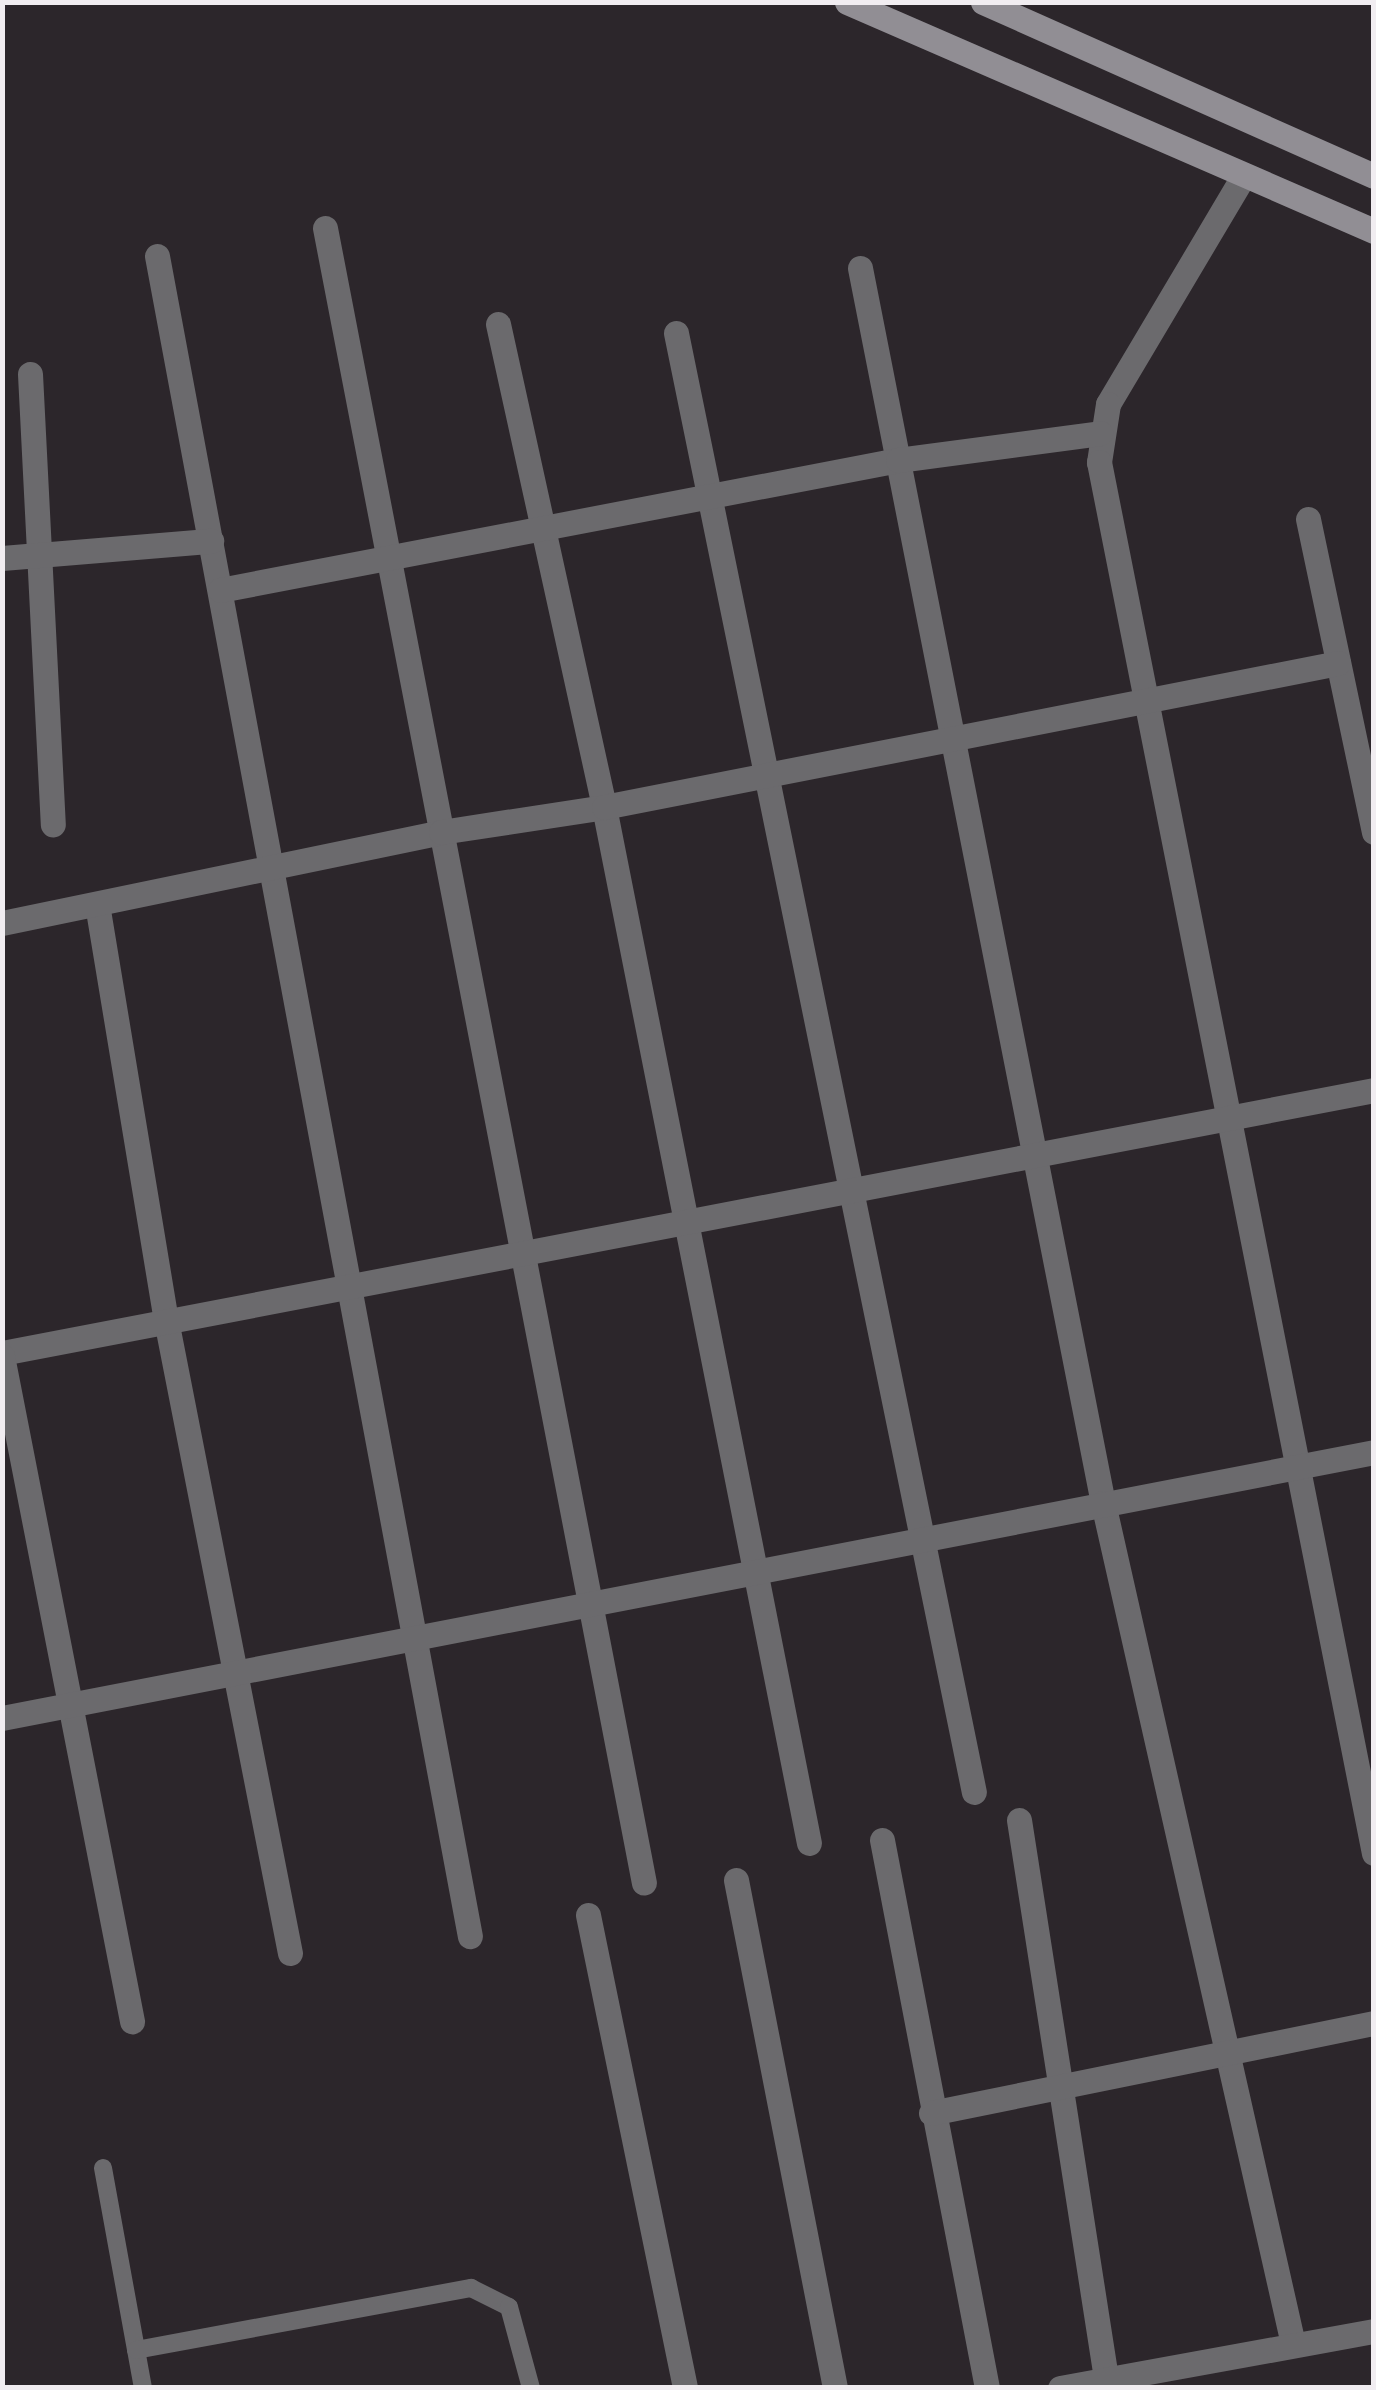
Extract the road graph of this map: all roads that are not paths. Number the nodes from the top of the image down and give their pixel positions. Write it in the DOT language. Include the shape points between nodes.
graph roads {
  1 [pos="847,2"];
  2 [pos="983,2"];
  3 [pos="1244,175"];
  4 [pos="1374,176"];
  5 [pos="325,228"];
  6 [pos="1374,231"];
  7 [pos="157,256"];
  8 [pos="860,268"];
  9 [pos="498,324"];
  10 [pos="676,333"];
  11 [pos="30,374"];
  12 [pos="1100,434"];
  13 [pos="898,460"];
  14 [pos="711,498"];
  15 [pos="1308,519"];
  16 [pos="543,530"];
  17 [pos="211,541"];
  18 [pos="40,556"];
  19 [pos="2,558"];
  20 [pos="388,558"];
  21 [pos="220,590"];
  22 [pos="1338,663"];
  23 [pos="1145,699"];
  24 [pos="952,736"];
  25 [pos="770,774"];
  26 [pos="604,807"];
  27 [pos="54,824"];
  28 [pos="441,832"];
  29 [pos="1374,832"];
  30 [pos="272,866"];
  31 [pos="97,904"];
  32 [pos="2,923"];
  33 [pos="1374,1090"];
  34 [pos="1228,1120"];
  35 [pos="1033,1151"];
  36 [pos="852,1190"];
  37 [pos="682,1224"];
  38 [pos="524,1255"];
  39 [pos="349,1288"];
  40 [pos="168,1324"];
  41 [pos="2,1354"];
  42 [pos="1374,1452"];
  43 [pos="1300,1466"];
  44 [pos="1103,1503"];
  45 [pos="922,1540"];
  46 [pos="754,1572"];
  47 [pos="591,1604"];
  48 [pos="415,1638"];
  49 [pos="235,1673"];
  50 [pos="71,1705"];
  51 [pos="2,1718"];
  52 [pos="974,1792"];
  53 [pos="1019,1820"];
  54 [pos="882,1840"];
  55 [pos="809,1843"];
  56 [pos="1374,1854"];
  57 [pos="736,1880"];
  58 [pos="644,1883"];
  59 [pos="588,1915"];
  60 [pos="470,1936"];
  61 [pos="290,1953"];
  62 [pos="132,2020"];
  63 [pos="1374,2022"];
  64 [pos="1227,2052"];
  65 [pos="1062,2086"];
  66 [pos="931,2114"];
  67 [pos="103,2168"];
  68 [pos="1374,2331"];
  69 [pos="1293,2344"];
  70 [pos="136,2350"];
  71 [pos="1106,2378"];
  72 [pos="143,2388"];
  73 [pos="531,2388"];
  74 [pos="685,2388"];
  75 [pos="835,2388"];
  76 [pos="988,2388"];
  77 [pos="1060,2388"];
  1 -- 3 [label="street"];
  2 -- 4 [label="street"];
  3 -- 6 [label="street"];
  3 -- 12 [label="street" via="1108,404"];
  5 -- 20 [label="street"];
  7 -- 17 [label="street"];
  8 -- 13 [label="street"];
  9 -- 16 [label="street"];
  10 -- 14 [label="street"];
  11 -- 18 [label="street"];
  12 -- 13 [label="street"];
  12 -- 23 [label="street" via="1099,462"];
  13 -- 14 [label="street"];
  13 -- 24 [label="street"];
  14 -- 16 [label="street"];
  14 -- 25 [label="street"];
  15 -- 22 [label="street"];
  16 -- 20 [label="street"];
  16 -- 26 [label="street"];
  17 -- 18 [label="street"];
  17 -- 21 [label="street"];
  18 -- 19 [label="street"];
  18 -- 27 [label="street"];
  20 -- 21 [label="street"];
  20 -- 28 [label="street"];
  21 -- 30 [label="street"];
  22 -- 23 [label="street"];
  22 -- 29 [label="street"];
  23 -- 24 [label="street"];
  23 -- 34 [label="street"];
  24 -- 25 [label="street"];
  24 -- 35 [label="street"];
  25 -- 26 [label="street"];
  25 -- 36 [label="street"];
  26 -- 28 [label="street"];
  26 -- 37 [label="street"];
  28 -- 30 [label="street"];
  28 -- 38 [label="street"];
  30 -- 31 [label="street"];
  30 -- 39 [label="street"];
  31 -- 32 [label="street"];
  31 -- 40 [label="street"];
  33 -- 34 [label="street"];
  34 -- 35 [label="street"];
  34 -- 43 [label="street"];
  35 -- 36 [label="street"];
  35 -- 44 [label="street"];
  36 -- 37 [label="street"];
  36 -- 45 [label="street"];
  37 -- 38 [label="street"];
  37 -- 46 [label="street"];
  38 -- 39 [label="street"];
  38 -- 47 [label="street"];
  39 -- 40 [label="street"];
  39 -- 48 [label="street"];
  40 -- 41 [label="street"];
  40 -- 49 [label="street"];
  41 -- 50 [label="street"];
  42 -- 43 [label="street"];
  43 -- 44 [label="street"];
  43 -- 56 [label="street"];
  44 -- 45 [label="street"];
  44 -- 64 [label="street"];
  45 -- 46 [label="street"];
  45 -- 52 [label="street"];
  46 -- 47 [label="street"];
  46 -- 55 [label="street"];
  47 -- 48 [label="street"];
  47 -- 58 [label="street"];
  48 -- 49 [label="street"];
  48 -- 60 [label="street"];
  49 -- 50 [label="street"];
  49 -- 61 [label="street"];
  50 -- 51 [label="street"];
  50 -- 62 [label="street"];
  53 -- 65 [label="street"];
  54 -- 66 [label="street"];
  57 -- 75 [label="street"];
  59 -- 74 [label="street"];
  63 -- 64 [label="street"];
  64 -- 65 [label="street"];
  64 -- 69 [label="street"];
  65 -- 66 [label="street"];
  65 -- 71 [label="street"];
  66 -- 76 [label="street"];
  67 -- 70 [label="lane"];
  68 -- 69 [label="street"];
  69 -- 71 [label="street"];
  70 -- 72 [label="lane"];
  70 -- 73 [label="lane" via="472,2288 510,2306"];
  71 -- 77 [label="street"];
}
